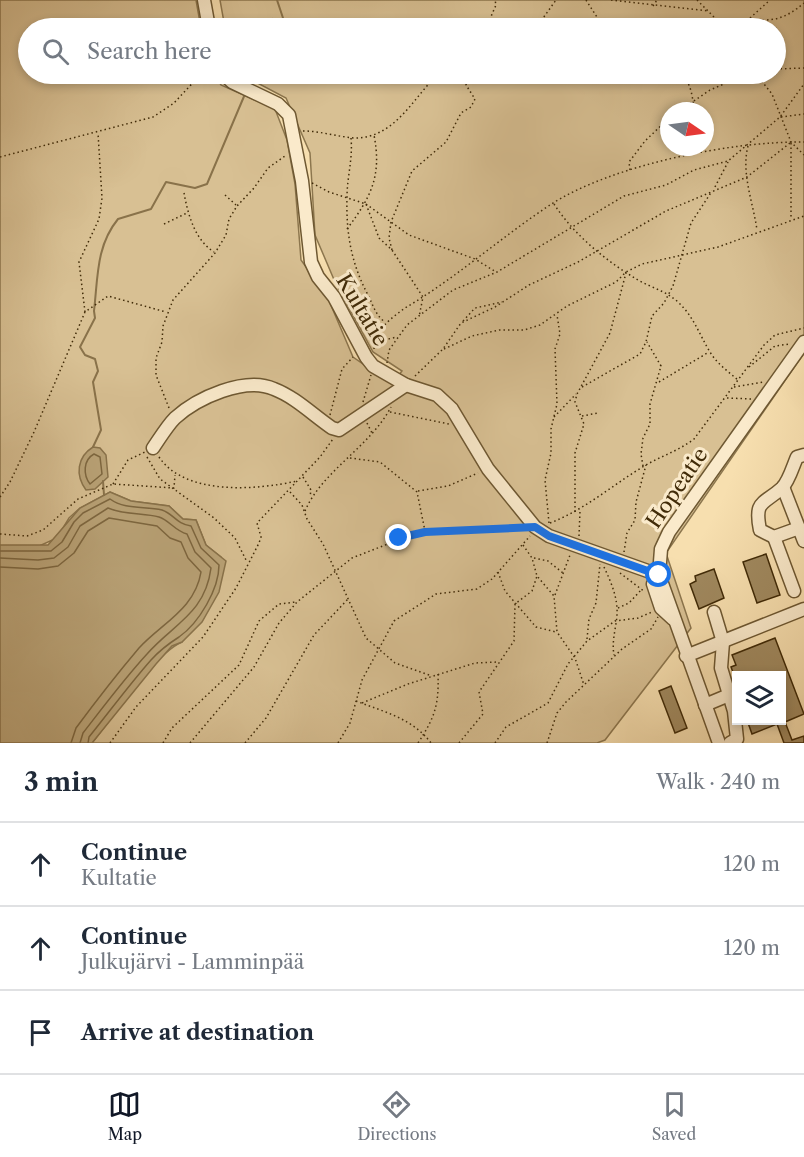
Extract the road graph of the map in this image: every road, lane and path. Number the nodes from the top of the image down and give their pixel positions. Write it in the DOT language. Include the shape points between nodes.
graph roads {
  1 [pos="204,0"];
  2 [pos="495,0"];
  3 [pos="556,0"];
  4 [pos="586,0"];
  5 [pos="611,0"];
  6 [pos="657,0"];
  7 [pos="697,0"];
  8 [pos="770,0"];
  9 [pos="804,3"];
  10 [pos="652,6"];
  11 [pos="709,11"];
  12 [pos="207,18"];
  13 [pos="490,18"];
  14 [pos="543,18"];
  15 [pos="598,18"];
  16 [pos="716,18"];
  17 [pos="750,18"];
  18 [pos="784,18"];
  19 [pos="804,68"];
  20 [pos="786,69"];
  21 [pos="191,84"];
  22 [pos="238,84"];
  23 [pos="430,84"];
  24 [pos="466,84"];
  25 [pos="687,84"];
  26 [pos="727,84"];
  27 [pos="764,84"];
  28 [pos="804,84"];
  29 [pos="693,101"];
  30 [pos="804,114"];
  31 [pos="780,117"];
  32 [pos="660,127"];
  33 [pos="98,132"];
  34 [pos="374,135"];
  35 [pos="295,137"];
  36 [pos="351,138"];
  37 [pos="791,142"];
  38 [pos="804,142"];
  39 [pos="749,145"];
  40 [pos="714,151"];
  41 [pos="804,155"];
  42 [pos="691,156"];
  43 [pos="0,157"];
  44 [pos="728,161"];
  45 [pos="630,170"];
  46 [pos="747,177"];
  47 [pos="302,181"];
  48 [pos="714,190"];
  49 [pos="184,193"];
  50 [pos="225,195"];
  51 [pos="347,196"];
  52 [pos="554,203"];
  53 [pos="366,204"];
  54 [pos="237,206"];
  55 [pos="188,213"];
  56 [pos="804,216"];
  57 [pos="791,220"];
  58 [pos="391,222"];
  59 [pos="164,224"];
  60 [pos="569,227"];
  61 [pos="346,230"];
  62 [pos="758,231"];
  63 [pos="392,250"];
  64 [pos="599,251"];
  65 [pos="215,253"];
  66 [pos="682,255"];
  67 [pos="475,259"];
  68 [pos="497,272"];
  69 [pos="626,273"];
  70 [pos="669,294"];
  71 [pos="423,297"];
  72 [pos="503,302"];
  73 [pos="85,312"];
  74 [pos="167,312"];
  75 [pos="556,313"];
  76 [pos="419,318"];
  77 [pos="386,322"];
  78 [pos="461,323"];
  79 [pos="804,328"];
  80 [pos="397,337"];
  81 [pos="375,340"];
  82 [pos="646,342"];
  83 [pos="798,343"];
  84 [pos="362,348"];
  85 [pos="443,349"];
  86 [pos="709,351"];
  87 [pos="748,367"];
  88 [pos="379,369"];
  89 [pos="777,379"];
  90 [pos="739,381"];
  91 [pos="658,382"];
  92 [pos="582,387"];
  93 [pos="734,387"];
  94 [pos="403,388"];
  95 [pos="577,394"];
  96 [pos="725,398"];
  97 [pos="762,399"];
  98 [pos="389,412"];
  99 [pos="598,413"];
  100 [pos="362,415"];
  101 [pos="582,416"];
  102 [pos="176,417"];
  103 [pos="553,419"];
  104 [pos="458,420"];
  105 [pos="327,425"];
  106 [pos="339,430"];
  107 [pos="149,450"];
  108 [pos="139,455"];
  109 [pos="804,455"];
  110 [pos="349,458"];
  111 [pos="647,464"];
  112 [pos="643,466"];
  113 [pos="488,469"];
  114 [pos="175,474"];
  115 [pos="303,477"];
  116 [pos="298,480"];
  117 [pos="112,484"];
  118 [pos="783,487"];
  119 [pos="174,488"];
  120 [pos="290,491"];
  121 [pos="417,492"];
  122 [pos="0,497"];
  123 [pos="310,498"];
  124 [pos="580,510"];
  125 [pos="304,511"];
  126 [pos="575,512"];
  127 [pos="549,524"];
  128 [pos="535,527"];
  129 [pos="799,528"];
  130 [pos="425,532"];
  131 [pos="0,534"];
  132 [pos="774,537"];
  133 [pos="804,541"];
  134 [pos="523,544"];
  135 [pos="577,544"];
  136 [pos="532,558"];
  137 [pos="248,563"];
  138 [pos="620,565"];
  139 [pos="336,569"];
  140 [pos="498,572"];
  141 [pos="564,574"];
  142 [pos="659,575"];
  143 [pos="537,576"];
  144 [pos="642,589"];
  145 [pos="794,591"];
  146 [pos="554,596"];
  147 [pos="349,598"];
  148 [pos="297,602"];
  149 [pos="515,604"];
  150 [pos="660,605"];
  151 [pos="617,608"];
  152 [pos="804,609"];
  153 [pos="714,612"];
  154 [pos="674,619"];
  155 [pos="615,621"];
  156 [pos="557,632"];
  157 [pos="587,640"];
  158 [pos="723,642"];
  159 [pos="377,649"];
  160 [pos="615,656"];
  161 [pos="686,656"];
  162 [pos="575,658"];
  163 [pos="500,662"];
  164 [pos="438,674"];
  165 [pos="432,676"];
  166 [pos="584,685"];
  167 [pos="729,695"];
  168 [pos="355,700"];
  169 [pos="362,703"];
  170 [pos="705,705"];
  171 [pos="424,734"];
  172 [pos="342,739"];
  173 [pos="110,743"];
  174 [pos="163,743"];
  175 [pos="190,743"];
  176 [pos="245,743"];
  177 [pos="339,743"];
  178 [pos="344,743"];
  179 [pos="418,743"];
  180 [pos="431,743"];
  181 [pos="459,743"];
  182 [pos="495,743"];
  183 [pos="547,743"];
  184 [pos="719,743"];
  185 [pos="730,743"];
  1 -- 12 [label="street"];
  2 -- 13 [label="path"];
  3 -- 14 [label="path"];
  4 -- 15 [label="path"];
  5 -- 10 [label="path"];
  6 -- 10 [label="path"];
  7 -- 11 [label="path"];
  8 -- 17 [label="path"];
  9 -- 18 [label="path"];
  10 -- 11 [label="path"];
  11 -- 16 [label="path"];
  19 -- 20 [label="path"];
  21 -- 33 [label="path" via="164,111"];
  22 -- 35 [label="street, Kultatie" via="278,104 289,116"];
  23 -- 34 [label="path" via="411,108"];
  24 -- 58 [label="path" via="475,99 471,107 461,113 446,142 412,171"];
  25 -- 29 [label="path"];
  26 -- 29 [label="path"];
  27 -- 31 [label="path"];
  28 -- 31 [label="path"];
  30 -- 31 [label="path"];
  31 -- 37 [label="path"];
  31 -- 39 [label="path"];
  32 -- 45 [label="path" via="636,151 629,162"];
  33 -- 43 [label="path"];
  33 -- 73 [label="path" via="102,198 99,219 79,262"];
  34 -- 36 [label="path"];
  34 -- 53 [label="path" via="378,157"];
  35 -- 36 [label="path" via="322,132"];
  35 -- 47 [label="street, Kultatie"];
  35 -- 54 [label="path" via="289,153 268,168"];
  36 -- 51 [label="path"];
  37 -- 38 [label="path"];
  37 -- 39 [label="path"];
  37 -- 41 [label="path"];
  37 -- 46 [label="path"];
  37 -- 57 [label="path"];
  39 -- 40 [label="path"];
  39 -- 44 [label="path"];
  39 -- 46 [label="path" via="745,158"];
  42 -- 45 [label="path"];
  44 -- 48 [label="path"];
  44 -- 60 [label="path" via="624,196"];
  45 -- 52 [label="path"];
  46 -- 48 [label="path"];
  46 -- 62 [label="path"];
  47 -- 51 [label="path"];
  47 -- 84 [label="street, Kultatie" via="311,262"];
  48 -- 64 [label="path" via="666,211"];
  48 -- 66 [label="path" via="691,223"];
  49 -- 55 [label="path"];
  50 -- 54 [label="path"];
  51 -- 53 [label="path"];
  51 -- 61 [label="path"];
  52 -- 60 [label="path"];
  52 -- 67 [label="path"];
  53 -- 58 [label="path"];
  53 -- 61 [label="path"];
  53 -- 63 [label="path" via="379,238"];
  54 -- 65 [label="path"];
  55 -- 59 [label="path"];
  55 -- 65 [label="path" via="203,245"];
  56 -- 57 [label="path"];
  57 -- 62 [label="path"];
  58 -- 63 [label="path"];
  58 -- 67 [label="path" via="409,235"];
  60 -- 64 [label="path"];
  60 -- 68 [label="path"];
  61 -- 77 [label="path" via="362,284"];
  62 -- 66 [label="path" via="718,247"];
  63 -- 71 [label="path"];
  64 -- 69 [label="path"];
  64 -- 72 [label="path"];
  65 -- 74 [label="path" via="180,289"];
  66 -- 69 [label="path" via="642,264"];
  66 -- 70 [label="path"];
  67 -- 68 [label="path"];
  67 -- 71 [label="path"];
  68 -- 76 [label="path" via="453,290"];
  69 -- 70 [label="path"];
  69 -- 75 [label="path"];
  69 -- 92 [label="path" via="610,333"];
  70 -- 82 [label="path" via="652,316"];
  70 -- 86 [label="path" via="696,321"];
  71 -- 76 [label="path"];
  71 -- 77 [label="path"];
  72 -- 78 [label="path"];
  72 -- 78 [label="path" via="475,308"];
  73 -- 74 [label="path" via="108,296"];
  73 -- 122 [label="path" via="34,432"];
  74 -- 102 [label="path" via="156,375 164,401"];
  75 -- 85 [label="path" via="540,325 472,336"];
  75 -- 103 [label="path" via="560,334 555,349 557,404"];
  76 -- 80 [label="path"];
  77 -- 81 [label="path"];
  78 -- 85 [label="path"];
  79 -- 87 [label="path" via="775,335"];
  80 -- 81 [label="path"];
  80 -- 88 [label="path"];
  81 -- 84 [label="path"];
  81 -- 88 [label="path"];
  82 -- 91 [label="path" via="661,366 656,376"];
  82 -- 92 [label="path" via="640,354"];
  83 -- 87 [label="path" via="775,346"];
  83 -- 89 [label="street, Hopeatie"];
  84 -- 88 [label="street, Kultatie"];
  84 -- 105 [label="path" via="342,369"];
  85 -- 94 [label="path"];
  86 -- 90 [label="path"];
  86 -- 91 [label="path"];
  87 -- 90 [label="path"];
  88 -- 94 [label="street, Kultatie"];
  88 -- 100 [label="path" via="361,408"];
  89 -- 93 [label="path"];
  89 -- 97 [label="street, Hopeatie"];
  90 -- 93 [label="path"];
  91 -- 112 [label="path" via="641,454"];
  92 -- 95 [label="path"];
  93 -- 96 [label="path"];
  94 -- 98 [label="path"];
  94 -- 100 [label="street"];
  94 -- 104 [label="street, Kultatie" via="437,395"];
  95 -- 101 [label="path" via="575,402"];
  95 -- 103 [label="path"];
  96 -- 97 [label="path"];
  96 -- 111 [label="path" via="694,439 680,450"];
  97 -- 142 [label="street, Hopeatie" via="669,532 661,549"];
  98 -- 104 [label="path" via="447,425"];
  98 -- 110 [label="path"];
  99 -- 101 [label="path"];
  100 -- 106 [label="street"];
  101 -- 126 [label="path" via="583,432 575,453"];
  102 -- 105 [label="street" via="212,396 246,384 274,388"];
  102 -- 107 [label="street"];
  103 -- 127 [label="path" via="545,480"];
  104 -- 113 [label="street, Kultatie"];
  105 -- 106 [label="street"];
  106 -- 115 [label="path"];
  107 -- 114 [label="path"];
  107 -- 119 [label="path" via="160,479"];
  108 -- 117 [label="path" via="128,460"];
  109 -- 118 [label="street" via="797,457"];
  110 -- 121 [label="path" via="380,462"];
  110 -- 123 [label="path"];
  111 -- 112 [label="path"];
  111 -- 138 [label="path"];
  112 -- 124 [label="path"];
  113 -- 121 [label="path" via="448,486"];
  113 -- 128 [label="street, Kultatie"];
  114 -- 116 [label="path" via="235,489"];
  114 -- 119 [label="path"];
  115 -- 116 [label="path"];
  115 -- 123 [label="path" via="311,490"];
  116 -- 120 [label="path"];
  117 -- 119 [label="path"];
  117 -- 131 [label="path" via="78,499 43,530 27,536"];
  118 -- 129 [label="street"];
  118 -- 132 [label="street" via="763,500 756,513 759,530"];
  119 -- 137 [label="path" via="235,538"];
  120 -- 125 [label="path"];
  120 -- 137 [label="path" via="257,523 261,537"];
  121 -- 130 [label="path"];
  123 -- 125 [label="path"];
  124 -- 126 [label="path"];
  124 -- 135 [label="path"];
  125 -- 139 [label="path"];
  126 -- 127 [label="path"];
  127 -- 128 [label="path"];
  128 -- 130 [label="path"];
  128 -- 134 [label="path"];
  128 -- 135 [label="street, Kultatie" via="549,536"];
  129 -- 132 [label="street"];
  129 -- 133 [label="street"];
  130 -- 139 [label="path" via="370,549"];
  132 -- 145 [label="street"];
  134 -- 136 [label="path"];
  134 -- 140 [label="path"];
  135 -- 138 [label="street, Kultatie"];
  135 -- 141 [label="path"];
  136 -- 141 [label="path" via="548,561"];
  136 -- 143 [label="path"];
  137 -- 173 [label="path" via="203,637 136,707"];
  138 -- 142 [label="street, Kultatie"];
  138 -- 144 [label="path"];
  139 -- 147 [label="path"];
  139 -- 148 [label="path"];
  140 -- 149 [label="path"];
  140 -- 159 [label="path" via="477,589 426,599 394,621"];
  141 -- 146 [label="path"];
  142 -- 150 [label="street" via="653,584"];
  142 -- 154 [label="street, Hopeatie"];
  143 -- 146 [label="path"];
  143 -- 149 [label="path" via="532,591"];
  144 -- 150 [label="path"];
  144 -- 151 [label="path" via="629,603"];
  146 -- 156 [label="path"];
  147 -- 159 [label="path" via="366,638"];
  147 -- 176 [label="path" via="314,635 266,718"];
  148 -- 174 [label="path" via="279,604 259,621 239,665 172,728"];
  148 -- 175 [label="path" via="279,623 254,667"];
  149 -- 156 [label="path" via="536,627"];
  149 -- 163 [label="path" via="514,641"];
  150 -- 154 [label="street"];
  150 -- 155 [label="path" via="638,618"];
  150 -- 160 [label="path" via="651,629"];
  151 -- 155 [label="path"];
  151 -- 157 [label="path" via="601,557"];
  152 -- 158 [label="street"];
  153 -- 158 [label="street"];
  154 -- 161 [label="street, Hopeatie"];
  155 -- 157 [label="path"];
  155 -- 160 [label="path" via="611,641"];
  156 -- 162 [label="path"];
  157 -- 162 [label="path"];
  158 -- 161 [label="street"];
  158 -- 167 [label="street" via="721,668"];
  159 -- 165 [label="path" via="395,663"];
  159 -- 168 [label="path"];
  160 -- 166 [label="path"];
  161 -- 170 [label="street, Hopeatie"];
  162 -- 166 [label="path"];
  162 -- 182 [label="path" via="548,703 506,727"];
  163 -- 164 [label="path" via="475,663"];
  163 -- 181 [label="path" via="479,692 483,714"];
  164 -- 165 [label="path"];
  164 -- 171 [label="path" via="439,701"];
  165 -- 169 [label="path"];
  166 -- 183 [label="path" via="557,713"];
  167 -- 170 [label="street"];
  167 -- 185 [label="street" via="737,739"];
  168 -- 169 [label="path"];
  168 -- 172 [label="path"];
  169 -- 171 [label="path" via="393,713"];
  170 -- 184 [label="street, Hopeatie"];
  171 -- 179 [label="path"];
  171 -- 180 [label="path"];
  172 -- 177 [label="path"];
  172 -- 178 [label="path"];
}
